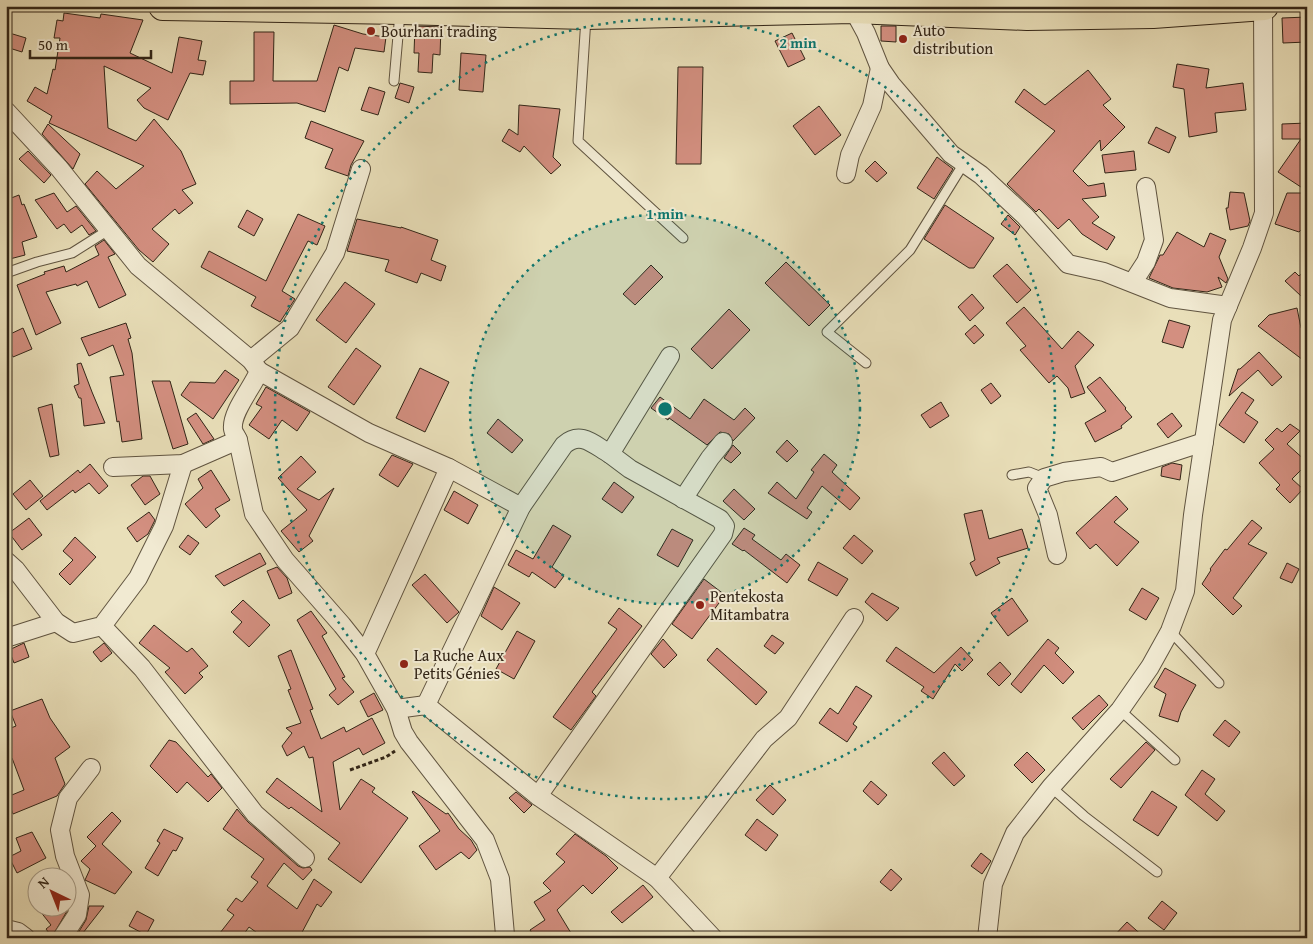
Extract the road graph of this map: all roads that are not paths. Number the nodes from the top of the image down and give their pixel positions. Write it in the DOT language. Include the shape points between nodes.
graph roads {
  1 [pos="163,6"];
  2 [pos="1263,6"];
  3 [pos="852,8"];
  4 [pos="401,10"];
  5 [pos="540,10"];
  6 [pos="649,11"];
  7 [pos="1037,11"];
  8 [pos="1092,11"];
  9 [pos="586,15"];
  10 [pos="880,68"];
  11 [pos="394,81"];
  12 [pos="6,111"];
  13 [pos="964,163"];
  14 [pos="362,169"];
  15 [pos="846,174"];
  16 [pos="1146,187"];
  17 [pos="110,228"];
  18 [pos="683,238"];
  19 [pos="6,273"];
  20 [pos="1133,282"];
  21 [pos="1228,306"];
  22 [pos="670,356"];
  23 [pos="866,363"];
  24 [pos="255,365"];
  25 [pos="238,440"];
  26 [pos="723,442"];
  27 [pos="1204,442"];
  28 [pos="610,454"];
  29 [pos="183,464"];
  30 [pos="113,467"];
  31 [pos="449,468"];
  32 [pos="1012,475"];
  33 [pos="1044,478"];
  34 [pos="683,499"];
  35 [pos="520,507"];
  36 [pos="1057,555"];
  37 [pos="6,561"];
  38 [pos="854,618"];
  39 [pos="56,622"];
  40 [pos="102,626"];
  41 [pos="1170,631"];
  42 [pos="6,638"];
  43 [pos="365,654"];
  44 [pos="1219,683"];
  45 [pos="426,705"];
  46 [pos="396,709"];
  47 [pos="1120,710"];
  48 [pos="1175,760"];
  49 [pos="91,768"];
  50 [pos="1051,788"];
  51 [pos="538,796"];
  52 [pos="305,858"];
  53 [pos="1156,872"];
  54 [pos="658,878"];
  55 [pos="6,929"];
  56 [pos="26,938"];
  57 [pos="62,938"];
  58 [pos="504,938"];
  59 [pos="713,938"];
  60 [pos="988,938"];
  1 -- 4 [label="main road"];
  2 -- 8 [label="main road" via="1153,14"];
  2 -- 21 [label="street" via="1264,213"];
  3 -- 6 [label="main road"];
  3 -- 7 [label="main road"];
  3 -- 10 [label="street"];
  4 -- 5 [label="main road"];
  4 -- 11 [label="lane"];
  5 -- 9 [label="main road"];
  6 -- 9 [label="main road"];
  7 -- 8 [label="main road"];
  9 -- 18 [label="lane" via="578,141"];
  10 -- 13 [label="street" via="950,154"];
  10 -- 15 [label="street" via="872,106 850,155"];
  12 -- 17 [label="street"];
  13 -- 20 [label="street" via="1025,216 1068,264"];
  13 -- 23 [label="lane" via="910,250 827,332"];
  14 -- 24 [label="street" via="335,253 290,328"];
  16 -- 20 [label="street" via="1154,240 1146,262"];
  17 -- 19 [label="lane" via="72,253"];
  17 -- 24 [label="street" via="138,266"];
  20 -- 21 [label="street" via="1170,298"];
  21 -- 27 [label="street" via="1222,320"];
  22 -- 28 [label="street"];
  24 -- 25 [label="street" via="254,384 238,408 233,429"];
  24 -- 31 [label="street" via="369,433"];
  25 -- 29 [label="street"];
  25 -- 43 [label="street" via="254,514 285,560"];
  26 -- 34 [label="street"];
  27 -- 33 [label="street" via="1112,472 1101,467"];
  27 -- 41 [label="street" via="1185,591"];
  28 -- 34 [label="street"];
  28 -- 35 [label="street" via="582,438 571,438"];
  29 -- 30 [label="street"];
  29 -- 40 [label="street" via="164,526 138,578"];
  31 -- 35 [label="street"];
  31 -- 43 [label="street"];
  32 -- 33 [label="lane" via="1029,472"];
  33 -- 36 [label="street" via="1036,488 1048,515"];
  34 -- 51 [label="street" via="720,519 724,534"];
  35 -- 45 [label="street"];
  37 -- 39 [label="street"];
  38 -- 54 [label="street" via="788,718 764,739"];
  39 -- 40 [label="street" via="73,633"];
  39 -- 42 [label="street"];
  40 -- 52 [label="street" via="142,668 255,814"];
  41 -- 44 [label="lane"];
  41 -- 47 [label="street"];
  43 -- 46 [label="street"];
  45 -- 46 [label="street"];
  45 -- 51 [label="street"];
  46 -- 58 [label="street" via="409,742 485,840 500,879"];
  47 -- 48 [label="lane"];
  47 -- 50 [label="street"];
  49 -- 57 [label="street" via="68,798 60,830 65,856 80,895 76,915"];
  50 -- 53 [label="lane"];
  50 -- 60 [label="street" via="1015,833 993,884"];
  51 -- 54 [label="street"];
  54 -- 59 [label="street"];
  55 -- 56 [label="street"];
}
